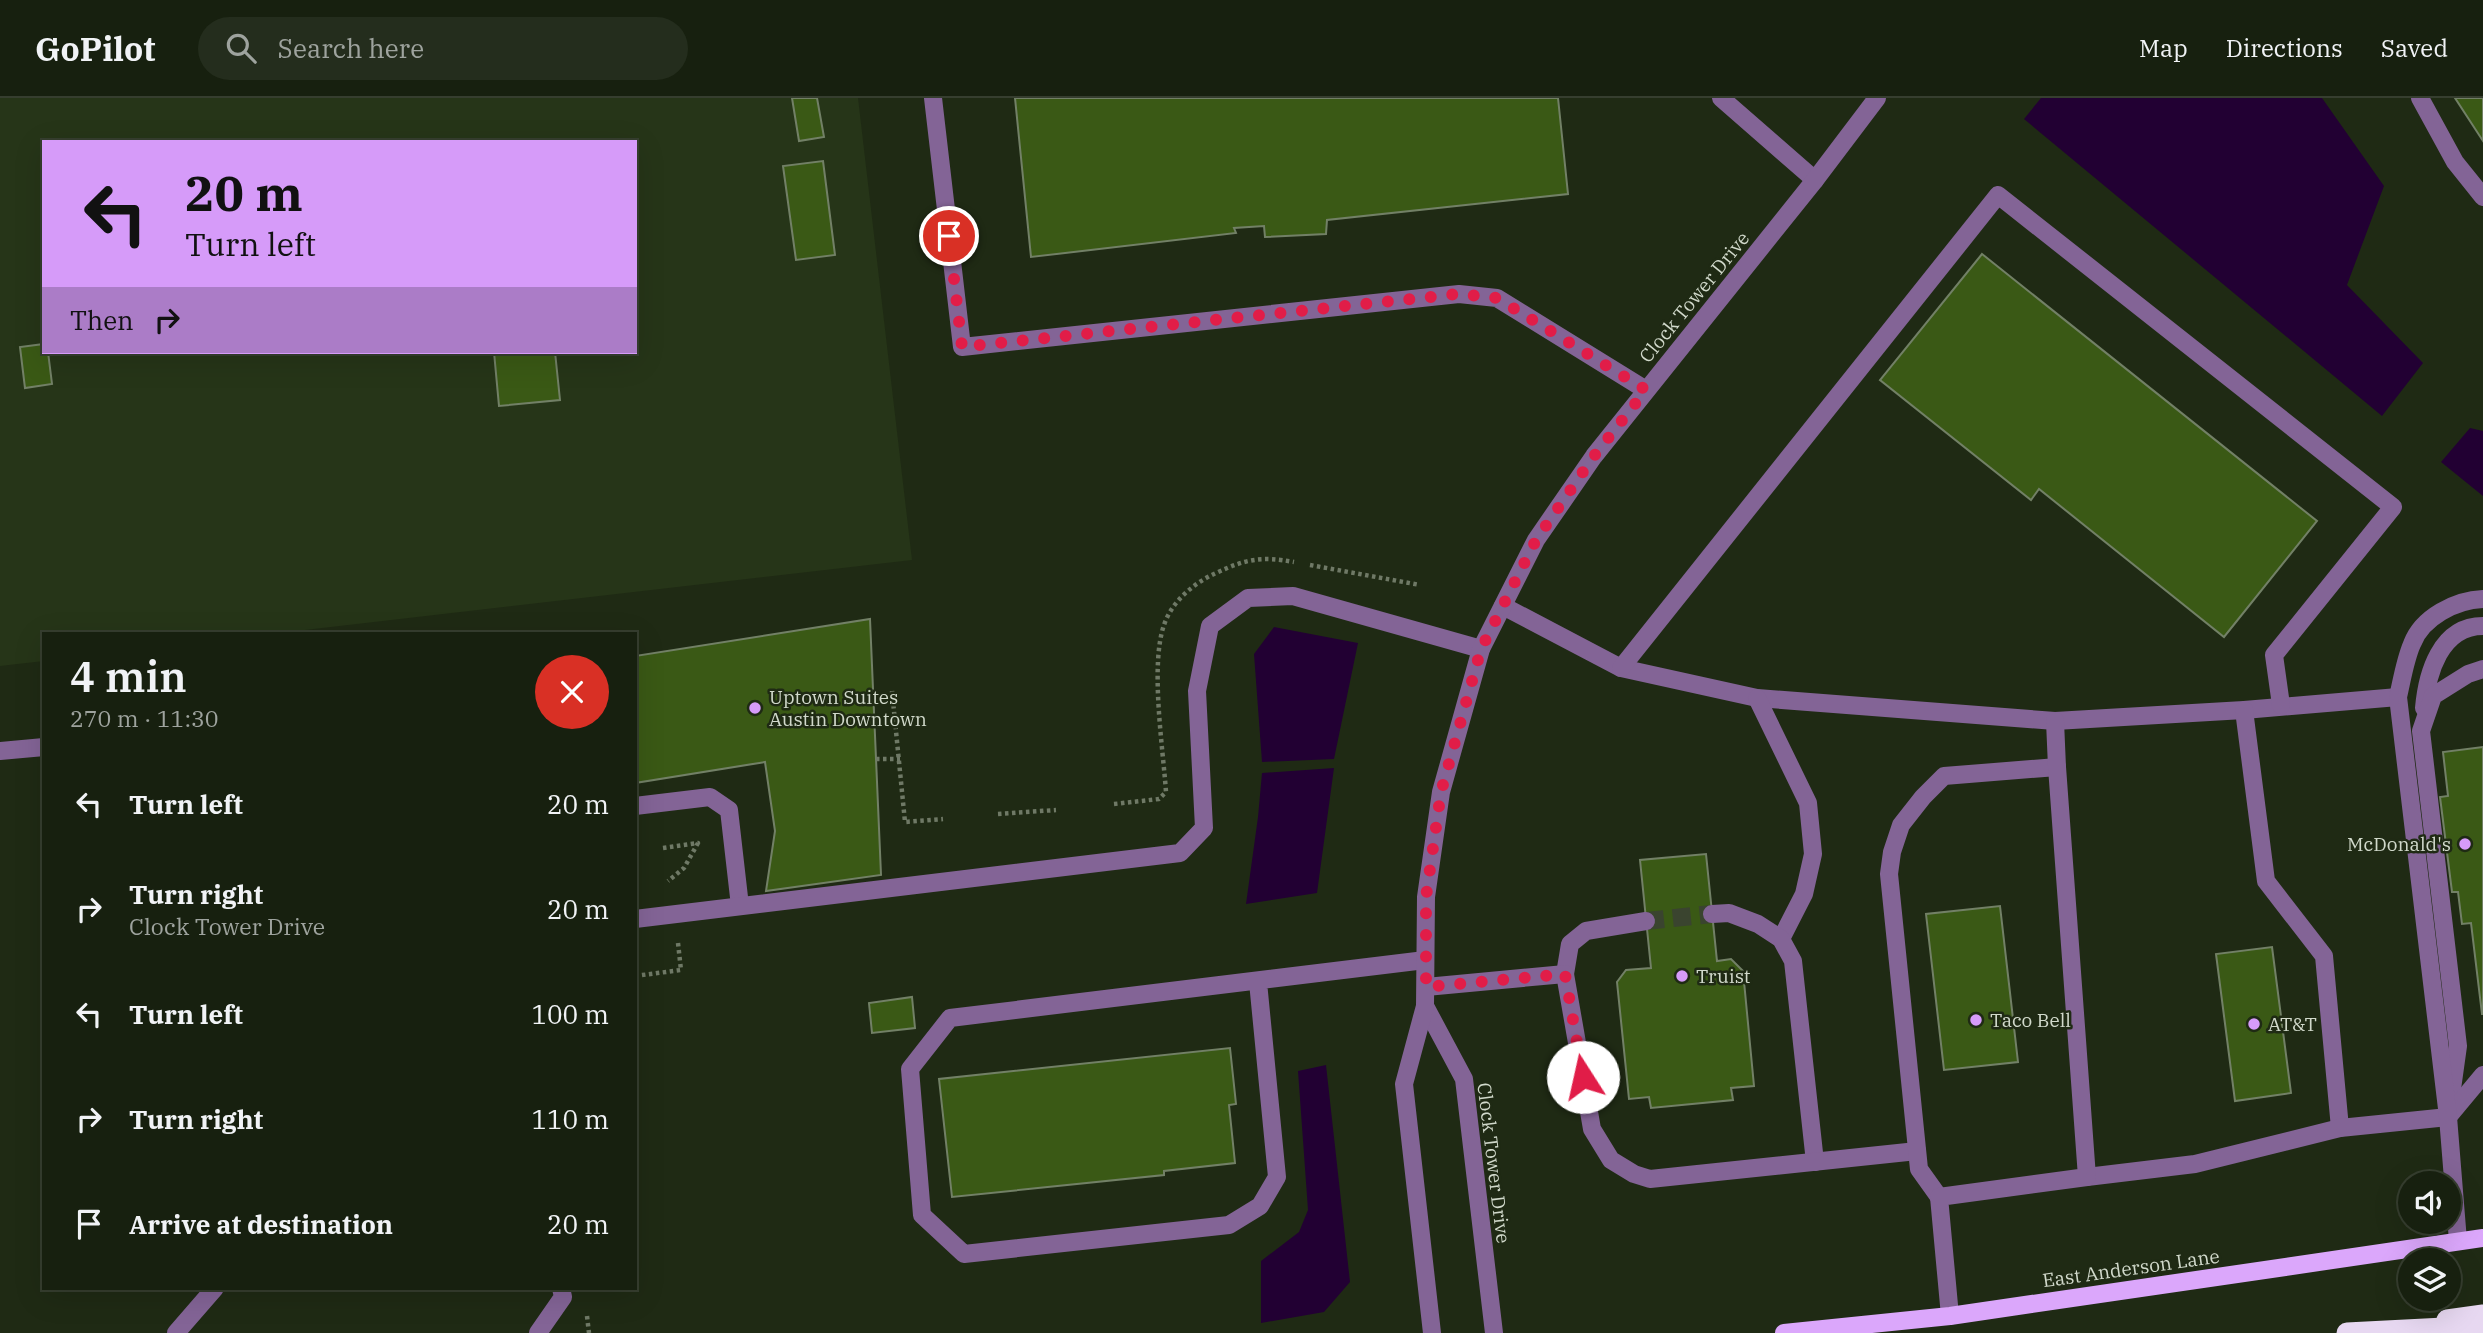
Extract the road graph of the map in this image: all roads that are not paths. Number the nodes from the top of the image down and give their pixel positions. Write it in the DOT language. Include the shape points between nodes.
graph roads {
  1 [pos="933,98"];
  2 [pos="1721,98"];
  3 [pos="1877,98"];
  4 [pos="2420,98"];
  5 [pos="1815,180"];
  6 [pos="2483,197"];
  7 [pos="1646,390"];
  8 [pos="2483,599"];
  9 [pos="1503,606"];
  10 [pos="2483,626"];
  11 [pos="1481,649"];
  12 [pos="1621,668"];
  13 [pos="2483,669"];
  14 [pos="2398,697"];
  15 [pos="1757,698"];
  16 [pos="2281,705"];
  17 [pos="2244,710"];
  18 [pos="2055,721"];
  19 [pos="2421,732"];
  20 [pos="42,747"];
  21 [pos="0,751"];
  22 [pos="2057,767"];
  23 [pos="637,806"];
  24 [pos="740,906"];
  25 [pos="1712,914"];
  26 [pos="637,919"];
  27 [pos="1646,921"];
  28 [pos="1781,939"];
  29 [pos="1425,960"];
  30 [pos="1565,974"];
  31 [pos="1258,982"];
  32 [pos="1426,987"];
  33 [pos="1425,1006"];
  34 [pos="2483,1075"];
  35 [pos="2448,1117"];
  36 [pos="2340,1128"];
  37 [pos="1917,1151"];
  38 [pos="1815,1162"];
  39 [pos="2087,1177"];
  40 [pos="1939,1197"];
  41 [pos="2483,1238"];
  42 [pos="2458,1241"];
  43 [pos="213,1290"];
  44 [pos="561,1290"];
  45 [pos="2483,1315"];
  46 [pos="1950,1316"];
  47 [pos="2483,1326"];
  48 [pos="176,1333"];
  49 [pos="538,1333"];
  50 [pos="1432,1333"];
  51 [pos="1494,1333"];
  52 [pos="1784,1333"];
  53 [pos="2347,1333"];
  54 [pos="2363,1333"];
  1 -- 7 [label="street" via="962,347 1458,294 1497,298"];
  2 -- 5 [label="street"];
  3 -- 5 [label="street, Clock Tower Drive"];
  4 -- 6 [label="street" via="2455,162"];
  5 -- 7 [label="street, Clock Tower Drive"];
  7 -- 9 [label="street, Clock Tower Drive" via="1536,540"];
  8 -- 14 [label="street" via="2455,604 2426,624 2413,641"];
  9 -- 11 [label="street, Clock Tower Drive"];
  9 -- 12 [label="street"];
  10 -- 19 [label="street" via="2453,637 2431,666"];
  11 -- 24 [label="street" via="1293,596 1248,598 1210,626 1197,691 1204,828 1180,853"];
  11 -- 29 [label="street, Clock Tower Drive" via="1441,792 1426,897"];
  12 -- 15 [label="street"];
  12 -- 16 [label="street" via="1998,195 2393,507 2274,655"];
  13 -- 19 [label="street" via="2433,696"];
  14 -- 16 [label="street"];
  14 -- 35 [label="street"];
  15 -- 18 [label="street"];
  15 -- 28 [label="street" via="1808,803 1813,854 1804,894"];
  16 -- 17 [label="street"];
  17 -- 18 [label="street"];
  17 -- 36 [label="street" via="2266,881 2324,956"];
  18 -- 22 [label="street"];
  19 -- 35 [label="street" via="2458,1046"];
  20 -- 21 [label="street"];
  22 -- 37 [label="street" via="1944,776 1901,825 1889,874"];
  22 -- 39 [label="street"];
  23 -- 24 [label="street" via="710,797 729,810"];
  24 -- 26 [label="street"];
  25 -- 28 [label="street" via="1729,913 1758,923"];
  27 -- 30 [label="street" via="1586,931 1570,944"];
  28 -- 38 [label="street" via="1793,961"];
  29 -- 31 [label="street"];
  29 -- 32 [label="street, Clock Tower Drive"];
  30 -- 32 [label="street"];
  30 -- 38 [label="street" via="1592,1129 1611,1160 1650,1178"];
  31 -- 31 [label="street" via="950,1018 910,1069 922,1215 964,1254 1229,1225 1260,1206 1277,1177"];
  32 -- 33 [label="street, Clock Tower Drive"];
  33 -- 50 [label="street, Clock Tower Drive" via="1404,1084"];
  33 -- 51 [label="street, Clock Tower Drive" via="1464,1079"];
  34 -- 35 [label="street"];
  35 -- 36 [label="street"];
  35 -- 42 [label="street"];
  36 -- 39 [label="street" via="2194,1164"];
  37 -- 38 [label="street"];
  37 -- 40 [label="street" via="1919,1170"];
  39 -- 40 [label="street"];
  40 -- 46 [label="street"];
  41 -- 42 [label="main road, East Anderson Lane"];
  42 -- 46 [label="main road, East Anderson Lane"];
  43 -- 48 [label="street"];
  44 -- 49 [label="street" via="562,1297"];
  45 -- 54 [label="highway"];
  46 -- 52 [label="main road, East Anderson Lane"];
  47 -- 53 [label="highway, bridge"];
}
